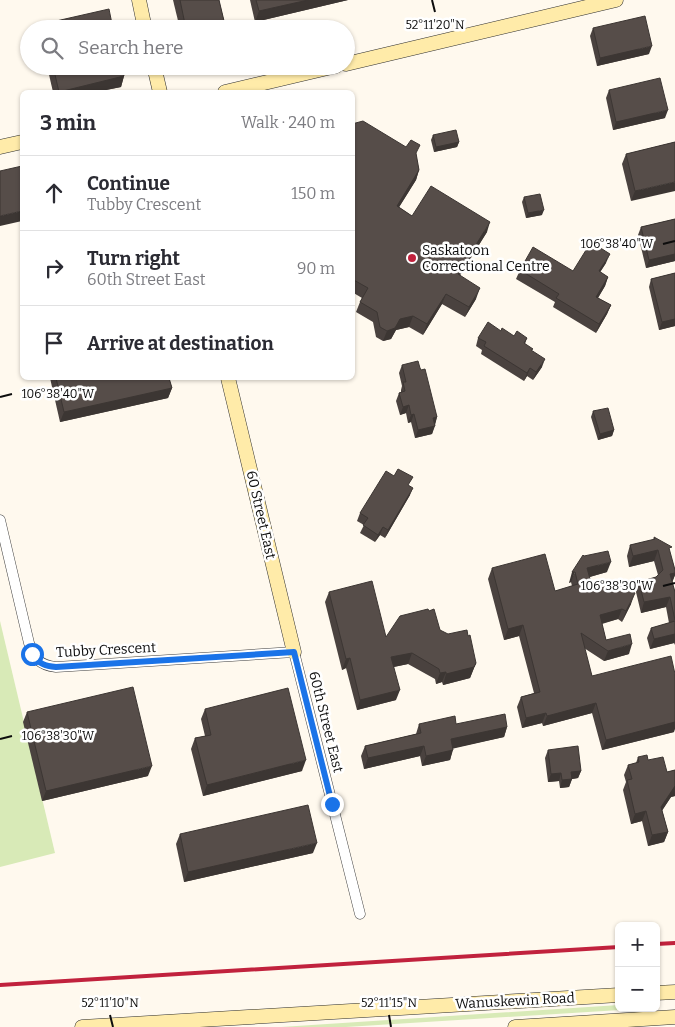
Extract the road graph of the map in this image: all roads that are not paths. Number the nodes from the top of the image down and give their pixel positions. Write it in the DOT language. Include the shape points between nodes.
graph roads {
  1 [pos="139,0"];
  2 [pos="616,0"];
  3 [pos="143,20"];
  4 [pos="355,62"];
  5 [pos="156,75"];
  6 [pos="298,75"];
  7 [pos="160,90"];
  8 [pos="234,90"];
  9 [pos="20,142"];
  10 [pos="0,147"];
  11 [pos="228,380"];
  12 [pos="0,520"];
  13 [pos="294,652"];
  14 [pos="360,914"];
  15 [pos="675,992"];
  16 [pos="660,993"];
  17 [pos="615,996"];
  18 [pos="675,1017"];
  19 [pos="104,1026"];
  20 [pos="82,1027"];
  21 [pos="515,1027"];
  1 -- 3 [label="street"];
  2 -- 4 [label="street"];
  5 -- 7 [label="street"];
  6 -- 8 [label="street"];
  9 -- 10 [label="street"];
  11 -- 13 [label="street, 60 Street East"];
  12 -- 13 [label="street, Tubby Crescent" via="29,643 37,662 56,667"];
  13 -- 14 [label="street, 60th Street East"];
  15 -- 16 [label="street"];
  17 -- 19 [label="street, Wanuskewin Road"];
  18 -- 21 [label="street, Wanuskewin Road"];
  19 -- 20 [label="street, Wanuskewin Road"];
}
